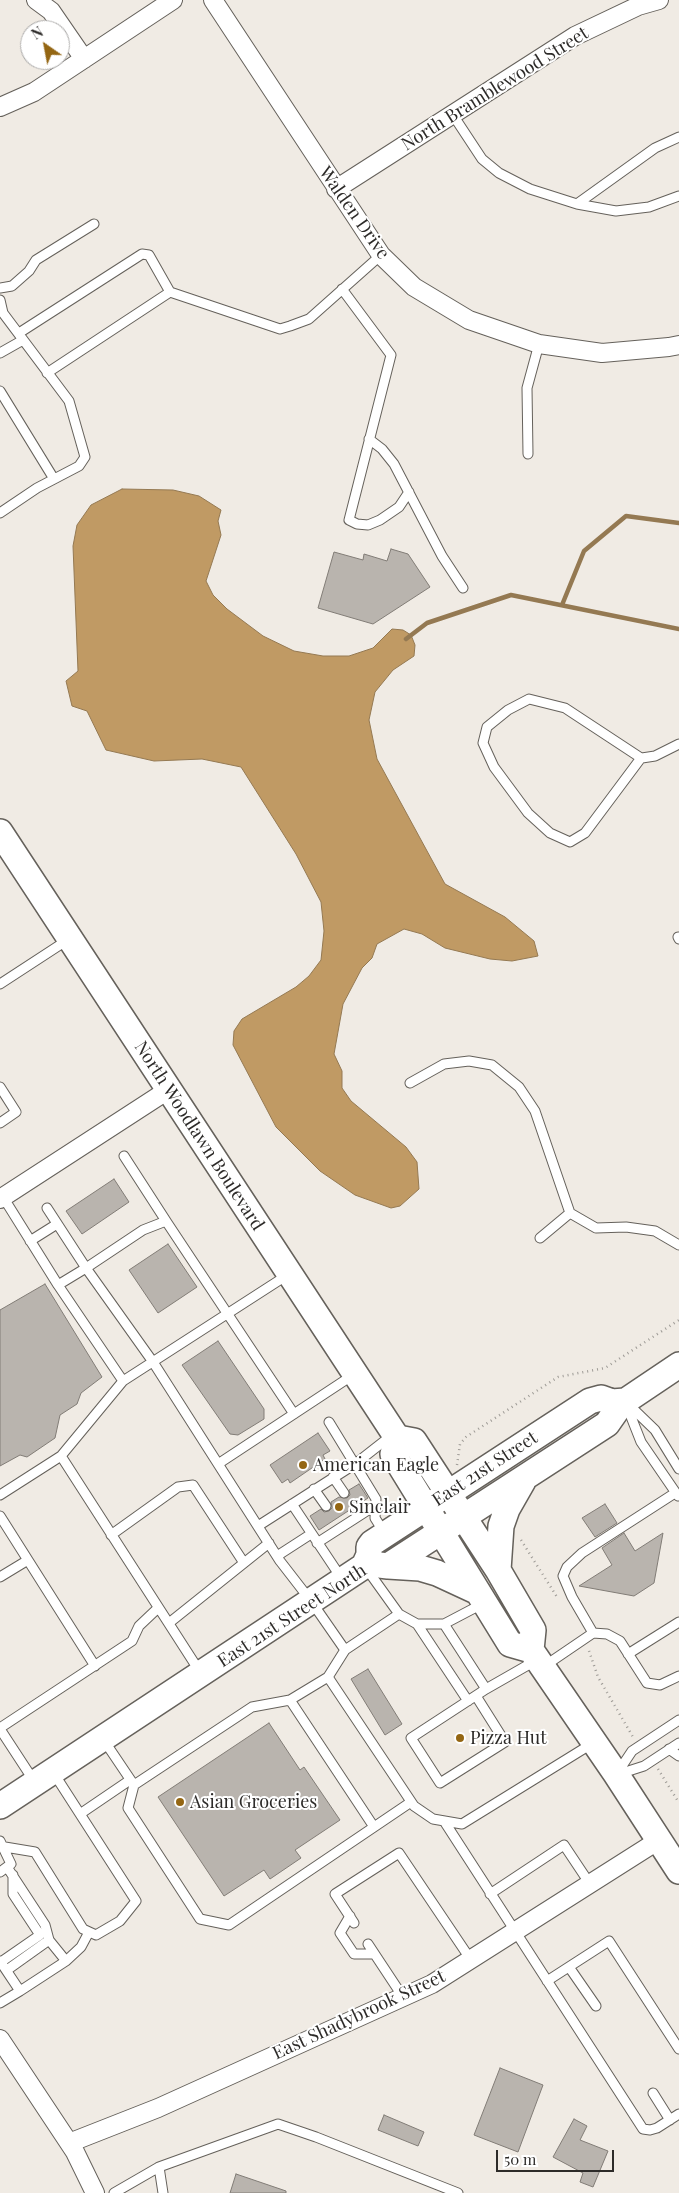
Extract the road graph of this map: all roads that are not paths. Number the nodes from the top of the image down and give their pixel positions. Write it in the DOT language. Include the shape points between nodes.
graph roads {
  1 [pos="36,0"];
  2 [pos="173,0"];
  3 [pos="213,0"];
  4 [pos="659,0"];
  5 [pos="84,59"];
  6 [pos="0,107"];
  7 [pos="453,115"];
  8 [pos="679,137"];
  9 [pos="336,190"];
  10 [pos="679,196"];
  11 [pos="577,204"];
  12 [pos="94,224"];
  13 [pos="381,255"];
  14 [pos="0,288"];
  15 [pos="342,289"];
  16 [pos="170,292"];
  17 [pos="0,300"];
  18 [pos="21,337"];
  19 [pos="539,344"];
  20 [pos="679,345"];
  21 [pos="0,353"];
  22 [pos="47,373"];
  23 [pos="0,391"];
  24 [pos="369,440"];
  25 [pos="528,454"];
  26 [pos="54,479"];
  27 [pos="409,492"];
  28 [pos="0,512"];
  29 [pos="463,588"];
  30 [pos="679,744"];
  31 [pos="641,758"];
  32 [pos="0,832"];
  33 [pos="70,939"];
  34 [pos="0,984"];
  35 [pos="410,1083"];
  36 [pos="0,1087"];
  37 [pos="168,1090"];
  38 [pos="0,1123"];
  39 [pos="124,1156"];
  40 [pos="2,1198"];
  41 [pos="47,1208"];
  42 [pos="570,1213"];
  43 [pos="166,1221"];
  44 [pos="57,1224"];
  45 [pos="540,1238"];
  46 [pos="30,1240"];
  47 [pos="679,1245"];
  48 [pos="86,1268"];
  49 [pos="289,1274"];
  50 [pos="58,1285"];
  51 [pos="227,1314"];
  52 [pos="153,1362"];
  53 [pos="679,1365"];
  54 [pos="355,1373"];
  55 [pos="123,1380"];
  56 [pos="625,1401"];
  57 [pos="294,1414"];
  58 [pos="329,1422"];
  59 [pos="396,1436"];
  60 [pos="61,1456"];
  61 [pos="218,1464"];
  62 [pos="355,1464"];
  63 [pos="679,1470"];
  64 [pos="333,1476"];
  65 [pos="524,1478"];
  66 [pos="314,1489"];
  67 [pos="448,1493"];
  68 [pos="344,1494"];
  69 [pos="0,1495"];
  70 [pos="677,1495"];
  71 [pos="292,1504"];
  72 [pos="376,1505"];
  73 [pos="326,1506"];
  74 [pos="425,1507"];
  75 [pos="353,1508"];
  76 [pos="0,1516"];
  77 [pos="359,1516"];
  78 [pos="462,1517"];
  79 [pos="258,1526"];
  80 [pos="441,1532"];
  81 [pos="311,1534"];
  82 [pos="385,1534"];
  83 [pos="111,1535"];
  84 [pos="269,1543"];
  85 [pos="317,1543"];
  86 [pos="277,1556"];
  87 [pos="28,1560"];
  88 [pos="244,1563"];
  89 [pos="376,1566"];
  90 [pos="498,1570"];
  91 [pos="0,1577"];
  92 [pos="343,1580"];
  93 [pos="481,1597"];
  94 [pos="311,1601"];
  95 [pos="158,1608"];
  96 [pos="399,1614"];
  97 [pos="679,1622"];
  98 [pos="168,1623"];
  99 [pos="417,1624"];
  100 [pos="444,1624"];
  101 [pos="593,1633"];
  102 [pos="345,1650"];
  103 [pos="628,1654"];
  104 [pos="537,1659"];
  105 [pos="95,1666"];
  106 [pos="201,1675"];
  107 [pos="679,1676"];
  108 [pos="328,1677"];
  109 [pos="486,1689"];
  110 [pos="476,1696"];
  111 [pos="290,1700"];
  112 [pos="468,1701"];
  113 [pos="679,1720"];
  114 [pos="1,1725"];
  115 [pos="103,1739"];
  116 [pos="593,1743"];
  117 [pos="679,1743"];
  118 [pos="669,1749"];
  119 [pos="679,1756"];
  120 [pos="616,1774"];
  121 [pos="44,1777"];
  122 [pos="132,1783"];
  123 [pos="411,1802"];
  124 [pos="0,1806"];
  125 [pos="80,1814"];
  126 [pos="444,1821"];
  127 [pos="374,1827"];
  128 [pos="659,1840"];
  129 [pos="2,1844"];
  130 [pos="679,1871"];
  131 [pos="7,1872"];
  132 [pos="590,1884"];
  133 [pos="490,1894"];
  134 [pos="89,1932"];
  135 [pos="515,1932"];
  136 [pos="50,1940"];
  137 [pos="368,1944"];
  138 [pos="374,1954"];
  139 [pos="471,1960"];
  140 [pos="0,1961"];
  141 [pos="66,1961"];
  142 [pos="569,1967"];
  143 [pos="7,1970"];
  144 [pos="547,1981"];
  145 [pos="20,1991"];
  146 [pos="403,1997"];
  147 [pos="0,2003"];
  148 [pos="596,2006"];
  149 [pos="0,2038"];
  150 [pos="679,2049"];
  151 [pos="653,2093"];
  152 [pos="679,2114"];
  153 [pos="670,2120"];
  154 [pos="69,2143"];
  155 [pos="159,2167"];
  156 [pos="95,2193"];
  157 [pos="114,2193"];
  158 [pos="162,2193"];
  159 [pos="458,2193"];
  1 -- 5 [label="street" via="51,11"];
  2 -- 5 [label="street"];
  3 -- 9 [label="street, Walden Drive"];
  4 -- 7 [label="street, North Bramblewood Street" via="638,6 574,36"];
  5 -- 6 [label="street" via="34,92"];
  7 -- 9 [label="street, North Bramblewood Street"];
  7 -- 11 [label="lane" via="482,159 499,173 530,189"];
  8 -- 11 [label="lane" via="655,148"];
  9 -- 13 [label="street, Walden Drive"];
  10 -- 11 [label="lane" via="649,207 616,211"];
  12 -- 14 [label="lane" via="36,260 12,286"];
  13 -- 15 [label="lane"];
  13 -- 19 [label="street, Walden Drive" via="414,287 469,320"];
  15 -- 16 [label="lane" via="309,319 280,329"];
  15 -- 24 [label="lane" via="391,355"];
  16 -- 18 [label="lane" via="149,254 142,254"];
  16 -- 22 [label="lane"];
  17 -- 18 [label="lane" via="3,313"];
  18 -- 21 [label="lane"];
  18 -- 22 [label="lane"];
  19 -- 20 [label="street, Walden Drive" via="602,353"];
  19 -- 25 [label="lane" via="527,388"];
  22 -- 26 [label="lane" via="69,401 85,457 79,466"];
  23 -- 26 [label="lane"];
  24 -- 27 [label="lane" via="382,449 394,464"];
  24 -- 27 [label="lane" via="349,520 368,525 380,520 399,507"];
  26 -- 28 [label="lane"];
  27 -- 29 [label="lane" via="442,556"];
  30 -- 31 [label="lane" via="655,756"];
  31 -- 31 [label="lane" via="565,708 529,698 487,727 483,743 494,767 528,813 550,833 570,842 585,833"];
  32 -- 33 [label="main road, North Woodlawn Boulevard"];
  33 -- 34 [label="lane"];
  33 -- 37 [label="main road, North Woodlawn Boulevard"];
  35 -- 42 [label="lane" via="444,1064 469,1061 492,1065 519,1087 535,1111"];
  36 -- 38 [label="lane" via="16,1112"];
  37 -- 40 [label="street"];
  37 -- 49 [label="main road, North Woodlawn Boulevard"];
  39 -- 43 [label="lane"];
  40 -- 46 [label="lane"];
  41 -- 44 [label="lane"];
  42 -- 45 [label="lane"];
  42 -- 47 [label="lane" via="596,1228 626,1227 655,1231"];
  43 -- 48 [label="lane" via="142,1230"];
  43 -- 51 [label="lane"];
  44 -- 46 [label="lane"];
  44 -- 48 [label="lane"];
  46 -- 50 [label="lane"];
  48 -- 50 [label="lane"];
  48 -- 52 [label="lane"];
  49 -- 51 [label="lane"];
  49 -- 54 [label="main road, North Woodlawn Boulevard"];
  50 -- 55 [label="lane"];
  51 -- 52 [label="lane"];
  51 -- 57 [label="lane"];
  52 -- 55 [label="lane"];
  52 -- 61 [label="lane"];
  53 -- 56 [label="main road, East 21st Street North"];
  54 -- 57 [label="lane"];
  54 -- 59 [label="main road, North Woodlawn Boulevard"];
  55 -- 60 [label="lane"];
  56 -- 63 [label="lane" via="655,1430"];
  56 -- 65 [label="main road, East 21st Street North" via="607,1424"];
  56 -- 67 [label="main road, East 21st Street" via="612,1402 600,1398 590,1401"];
  56 -- 70 [label="lane" via="641,1442"];
  57 -- 61 [label="lane"];
  58 -- 62 [label="lane"];
  59 -- 62 [label="lane"];
  59 -- 67 [label="main road" via="414,1441"];
  59 -- 74 [label="main road" via="393,1454"];
  60 -- 69 [label="lane"];
  60 -- 83 [label="lane"];
  61 -- 79 [label="lane"];
  62 -- 64 [label="lane"];
  62 -- 72 [label="lane" via="376,1499"];
  64 -- 66 [label="lane"];
  64 -- 68 [label="lane"];
  65 -- 78 [label="main road, East 21st Street North"];
  65 -- 90 [label="main road" via="501,1526"];
  66 -- 71 [label="lane"];
  66 -- 73 [label="lane"];
  67 -- 74 [label="main road, East 21st Street"];
  67 -- 78 [label="main road"];
  70 -- 101 [label="lane" via="582,1553 567,1567 563,1576"];
  71 -- 79 [label="lane"];
  71 -- 81 [label="lane"];
  72 -- 77 [label="lane"];
  72 -- 82 [label="lane" via="375,1518"];
  74 -- 80 [label="main road"];
  74 -- 82 [label="main road, East 21st Street"];
  75 -- 77 [label="lane"];
  76 -- 87 [label="lane"];
  77 -- 85 [label="lane" via="338,1524"];
  78 -- 80 [label="main road, East 21st Street North"];
  78 -- 90 [label="main road"];
  79 -- 84 [label="lane"];
  80 -- 89 [label="main road, East 21st Street North"];
  80 -- 93 [label="main road"];
  81 -- 85 [label="lane"];
  81 -- 86 [label="lane"];
  82 -- 89 [label="main road, East 21st Street" via="369,1547 369,1555"];
  83 -- 88 [label="lane" via="178,1487 193,1485"];
  83 -- 95 [label="lane"];
  84 -- 86 [label="lane"];
  84 -- 88 [label="lane"];
  85 -- 92 [label="lane"];
  86 -- 94 [label="lane"];
  87 -- 91 [label="lane"];
  87 -- 105 [label="lane"];
  88 -- 98 [label="lane"];
  89 -- 92 [label="main road, East 21st Street North"];
  89 -- 93 [label="main road" via="420,1568 437,1573"];
  89 -- 96 [label="lane"];
  90 -- 104 [label="main road" via="533,1630"];
  92 -- 94 [label="main road, East 21st Street North"];
  93 -- 100 [label="lane"];
  93 -- 104 [label="main road" via="510,1644"];
  94 -- 102 [label="lane"];
  94 -- 106 [label="main road, East 21st Street North"];
  95 -- 98 [label="lane"];
  95 -- 105 [label="lane" via="139,1626 132,1641"];
  96 -- 99 [label="lane"];
  96 -- 102 [label="lane"];
  97 -- 103 [label="lane"];
  98 -- 106 [label="lane"];
  99 -- 100 [label="lane"];
  99 -- 112 [label="lane"];
  100 -- 109 [label="lane"];
  101 -- 103 [label="lane" via="607,1634 620,1641"];
  101 -- 104 [label="lane"];
  102 -- 108 [label="lane"];
  103 -- 107 [label="lane" via="647,1683 660,1685"];
  104 -- 109 [label="lane"];
  104 -- 116 [label="main road"];
  105 -- 114 [label="lane"];
  106 -- 115 [label="main road, East 21st Street North"];
  108 -- 111 [label="lane"];
  108 -- 123 [label="lane"];
  109 -- 110 [label="lane"];
  110 -- 112 [label="lane"];
  110 -- 112 [label="lane" via="505,1742 440,1784 411,1738"];
  111 -- 122 [label="lane" via="252,1707"];
  111 -- 127 [label="lane"];
  113 -- 120 [label="lane" via="632,1751"];
  114 -- 121 [label="lane"];
  115 -- 121 [label="main road, East 21st Street North"];
  115 -- 122 [label="lane"];
  116 -- 120 [label="main road"];
  116 -- 126 [label="lane" via="462,1824"];
  117 -- 118 [label="lane"];
  118 -- 119 [label="lane"];
  118 -- 120 [label="lane" via="644,1766"];
  120 -- 128 [label="main road"];
  121 -- 124 [label="main road, East 21st Street North"];
  121 -- 125 [label="lane"];
  122 -- 125 [label="lane"];
  122 -- 127 [label="lane" via="128,1808 200,1919 229,1925"];
  123 -- 126 [label="lane" via="433,1819"];
  123 -- 127 [label="lane"];
  125 -- 134 [label="lane" via="136,1901 120,1921 96,1935"];
  126 -- 133 [label="lane"];
  128 -- 130 [label="main road"];
  128 -- 132 [label="street, East Shadybrook Street"];
  129 -- 131 [label="lane" via="11,1864"];
  129 -- 134 [label="lane" via="35,1852 82,1929"];
  131 -- 136 [label="lane" via="45,1925"];
  131 -- 140 [label="lane" via="13,1894 40,1935"];
  132 -- 133 [label="lane" via="564,1845"];
  132 -- 135 [label="street, East Shadybrook Street"];
  133 -- 135 [label="lane"];
  134 -- 141 [label="lane" via="81,1947"];
  135 -- 139 [label="street, East Shadybrook Street"];
  135 -- 144 [label="lane"];
  136 -- 141 [label="lane"];
  136 -- 143 [label="lane"];
  137 -- 138 [label="lane"];
  138 -- 139 [label="lane" via="354,1954 340,1932 352,1919 335,1894 400,1853"];
  138 -- 146 [label="lane"];
  139 -- 146 [label="street, East Shadybrook Street"];
  140 -- 143 [label="lane"];
  141 -- 145 [label="lane"];
  142 -- 144 [label="lane"];
  142 -- 148 [label="lane"];
  142 -- 150 [label="lane" via="609,1941"];
  143 -- 145 [label="lane"];
  144 -- 153 [label="lane" via="643,2128 657,2128"];
  145 -- 147 [label="lane"];
  146 -- 154 [label="street, East Shadybrook Street" via="158,2108"];
  149 -- 154 [label="street"];
  151 -- 153 [label="lane"];
  152 -- 153 [label="lane"];
  154 -- 156 [label="street"];
  155 -- 157 [label="lane"];
  155 -- 158 [label="lane"];
  155 -- 159 [label="lane" via="278,2124"];
}
